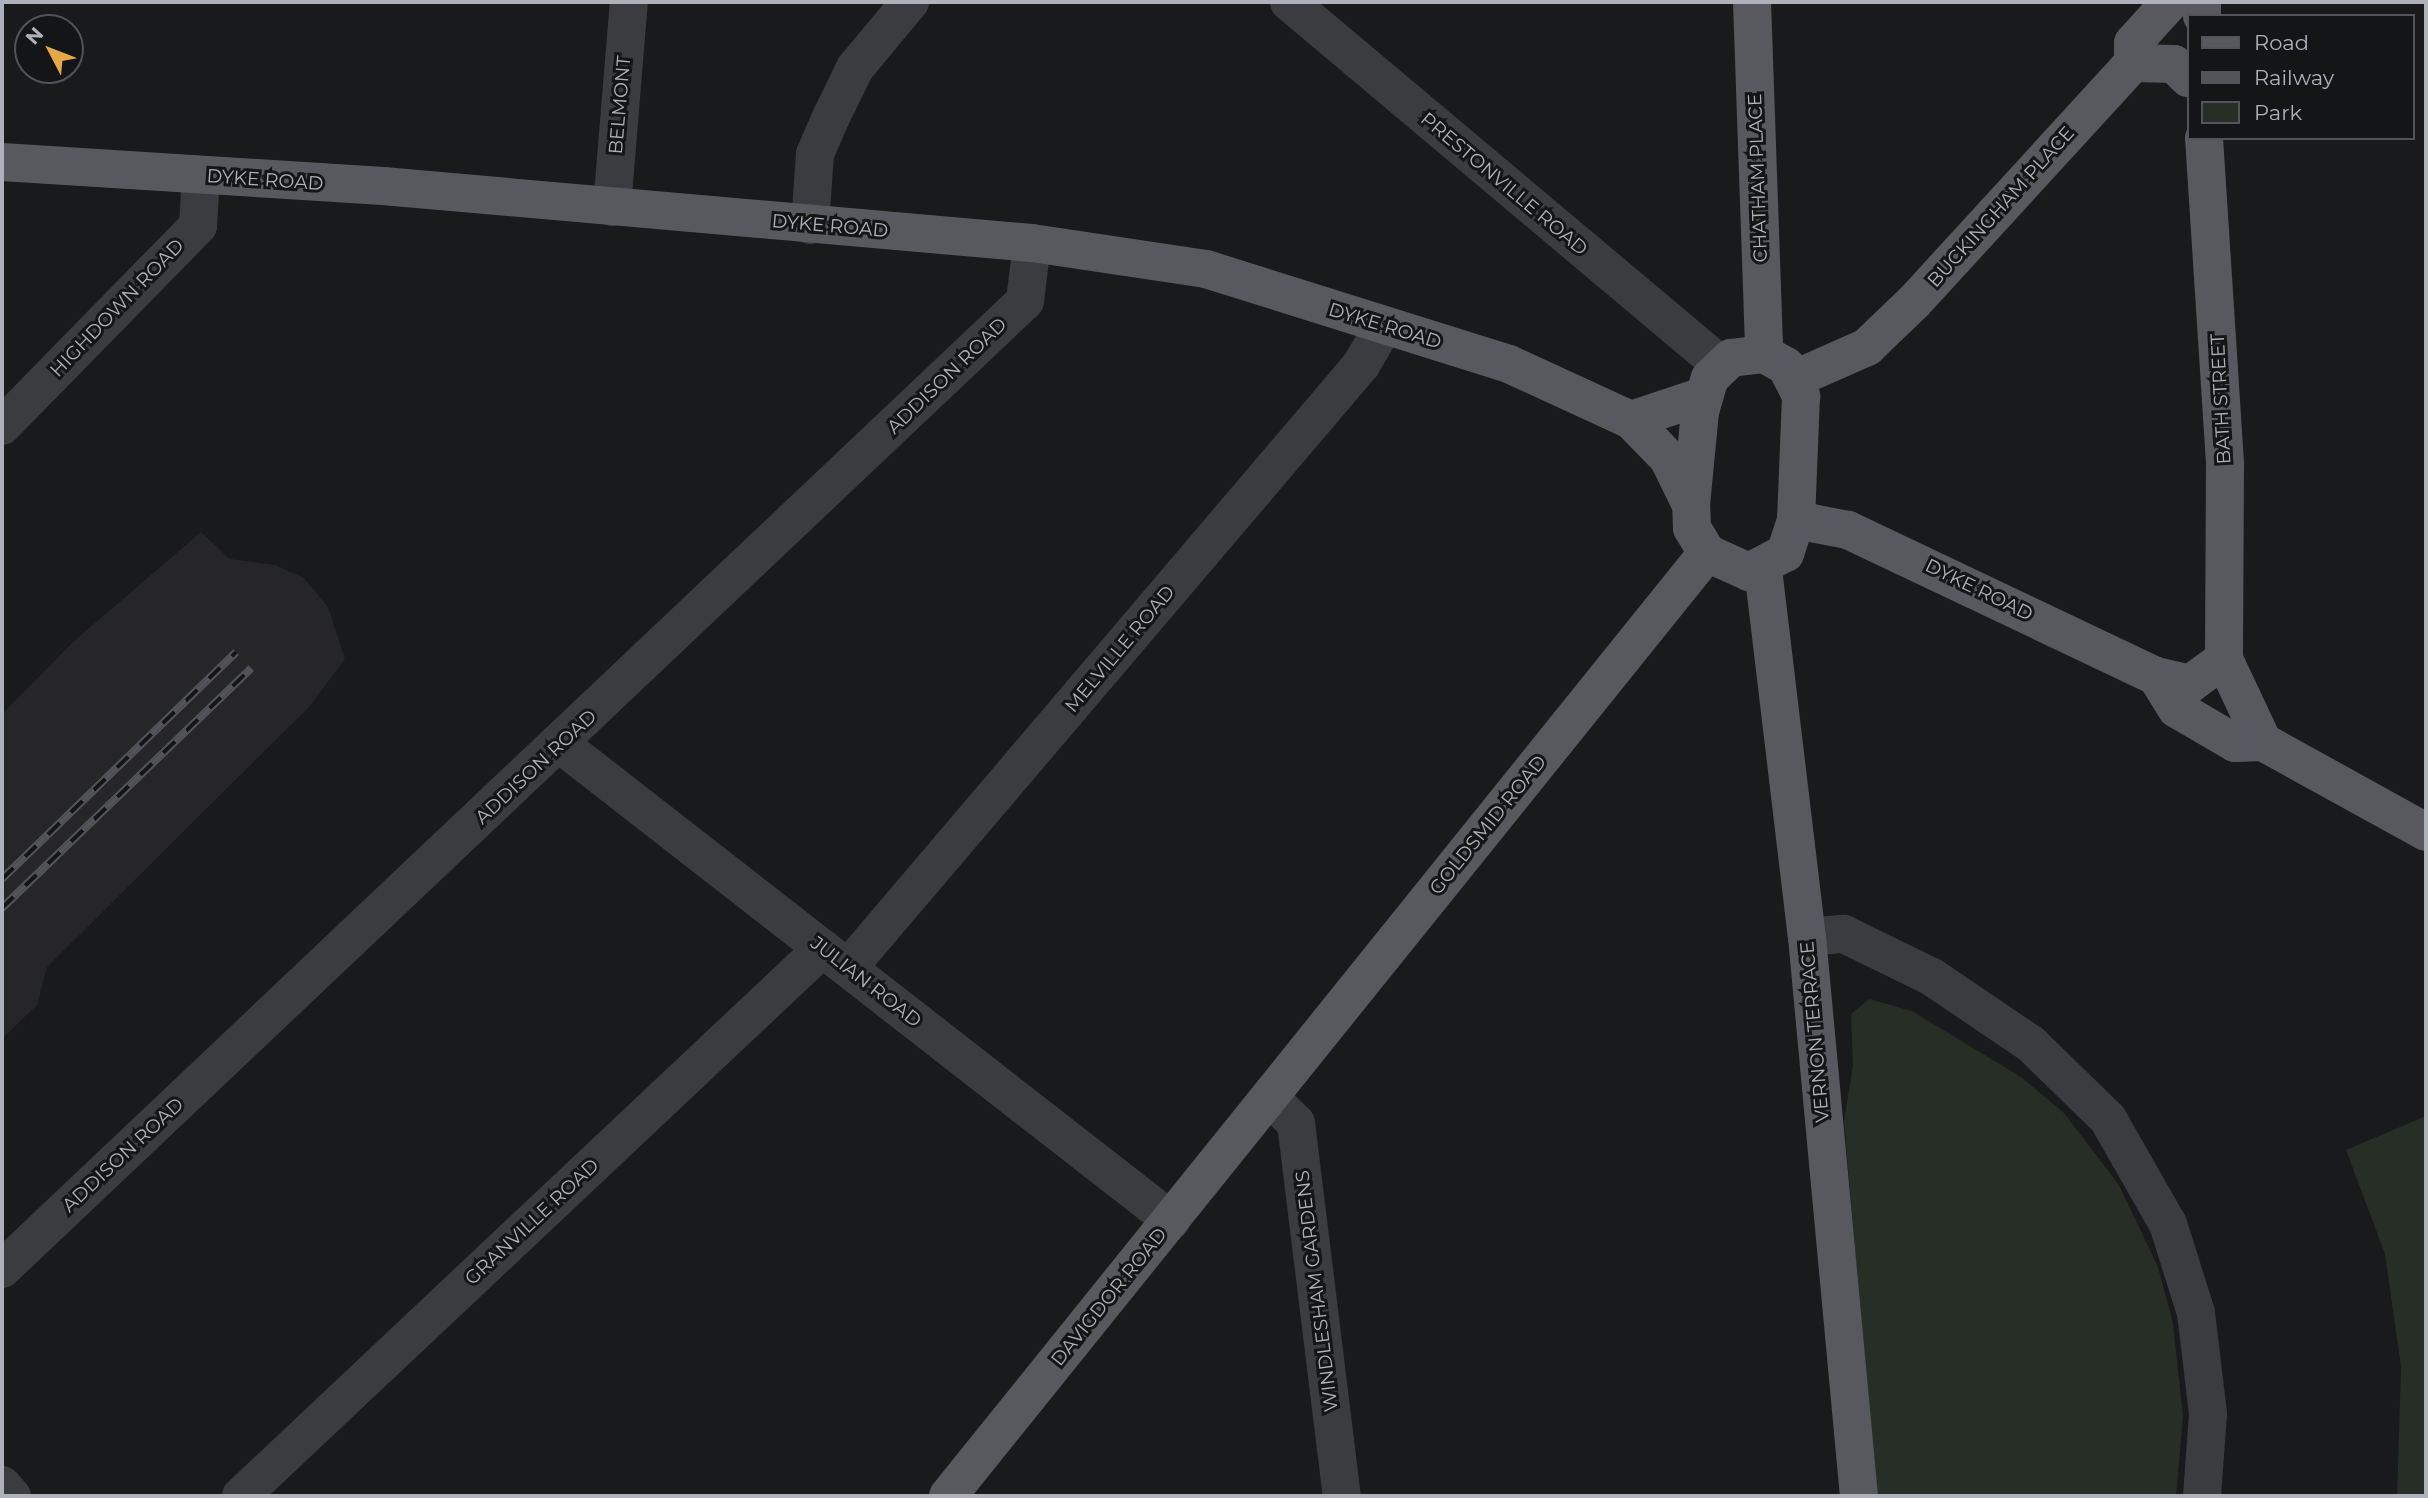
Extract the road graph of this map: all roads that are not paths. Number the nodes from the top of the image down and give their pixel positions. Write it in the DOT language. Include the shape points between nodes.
graph roads {
  1 [pos="628,2"];
  2 [pos="910,2"];
  3 [pos="1289,2"];
  4 [pos="1752,2"];
  5 [pos="2170,2"];
  6 [pos="2133,63"];
  7 [pos="2186,76"];
  8 [pos="2204,140"];
  9 [pos="2,162"];
  10 [pos="201,176"];
  11 [pos="612,207"];
  12 [pos="810,225"];
  13 [pos="1032,243"];
  14 [pos="1384,326"];
  15 [pos="1764,354"];
  16 [pos="1797,378"];
  17 [pos="1712,380"];
  18 [pos="1631,420"];
  19 [pos="2,426"];
  20 [pos="1691,505"];
  21 [pos="1796,520"];
  22 [pos="1707,553"];
  23 [pos="1763,569"];
  24 [pos="2224,659"];
  25 [pos="2156,676"];
  26 [pos="2263,742"];
  27 [pos="560,744"];
  28 [pos="2426,832"];
  29 [pos="1807,937"];
  30 [pos="835,958"];
  31 [pos="1270,1098"];
  32 [pos="1171,1220"];
  33 [pos="2,1269"];
  34 [pos="2,1485"];
  35 [pos="12,1496"];
  36 [pos="241,1496"];
  37 [pos="948,1496"];
  38 [pos="1342,1496"];
  39 [pos="1859,1496"];
  40 [pos="2202,1496"];
  1 -- 11 [label="street, BELMONT"];
  2 -- 12 [label="street" via="855,68 831,117 816,154"];
  3 -- 17 [label="street, PRESTONVILLE ROAD"];
  4 -- 15 [label="main road, CHATHAM PLACE"];
  5 -- 6 [label="main road, BUCKINGHAM PLACE" via="2133,43"];
  6 -- 7 [label="main road" via="2174,64"];
  6 -- 16 [label="main road, BUCKINGHAM PLACE" via="1867,347"];
  8 -- 24 [label="main road, BATH STREET" via="2225,464"];
  9 -- 10 [label="main road, DYKE ROAD"];
  10 -- 11 [label="main road, DYKE ROAD"];
  10 -- 19 [label="street, HIGHDOWN ROAD" via="198,226"];
  11 -- 12 [label="main road, DYKE ROAD"];
  12 -- 13 [label="main road, DYKE ROAD"];
  13 -- 14 [label="main road, DYKE ROAD" via="1206,269"];
  13 -- 27 [label="street, ADDISON ROAD" via="1026,301"];
  14 -- 18 [label="main road, DYKE ROAD" via="1509,364"];
  14 -- 30 [label="street, MELVILLE ROAD" via="1361,365"];
  15 -- 16 [label="main road"];
  15 -- 17 [label="main road"];
  16 -- 21 [label="main road"];
  17 -- 18 [label="main road"];
  17 -- 20 [label="main road, DYKE ROAD"];
  18 -- 20 [label="main road, DYKE ROAD" via="1668,458"];
  20 -- 22 [label="main road, DYKE ROAD" via="1692,528"];
  21 -- 23 [label="main road" via="1785,552"];
  21 -- 25 [label="main road, DYKE ROAD" via="1848,530"];
  22 -- 23 [label="main road" via="1726,566"];
  22 -- 31 [label="main road, GOLDSMID ROAD"];
  23 -- 29 [label="main road, VERNON TERRACE"];
  24 -- 25 [label="main road, DYKE ROAD" via="2190,684"];
  24 -- 26 [label="main road"];
  25 -- 26 [label="main road" via="2177,709 2235,743"];
  26 -- 28 [label="main road"];
  27 -- 30 [label="street, JULIAN ROAD"];
  27 -- 33 [label="street, ADDISON ROAD"];
  29 -- 39 [label="main road, VERNON TERRACE"];
  29 -- 40 [label="street" via="1844,934 1932,978 2031,1044 2108,1119 2162,1212 2196,1313 2208,1414"];
  30 -- 32 [label="street, JULIAN ROAD"];
  30 -- 36 [label="street, GRANVILLE ROAD"];
  31 -- 32 [label="main road, DAVIGDOR ROAD"];
  31 -- 38 [label="street, WINDLESHAM GARDENS" via="1296,1123"];
  32 -- 37 [label="main road, DAVIGDOR ROAD"];
  34 -- 35 [label="street"];
}
